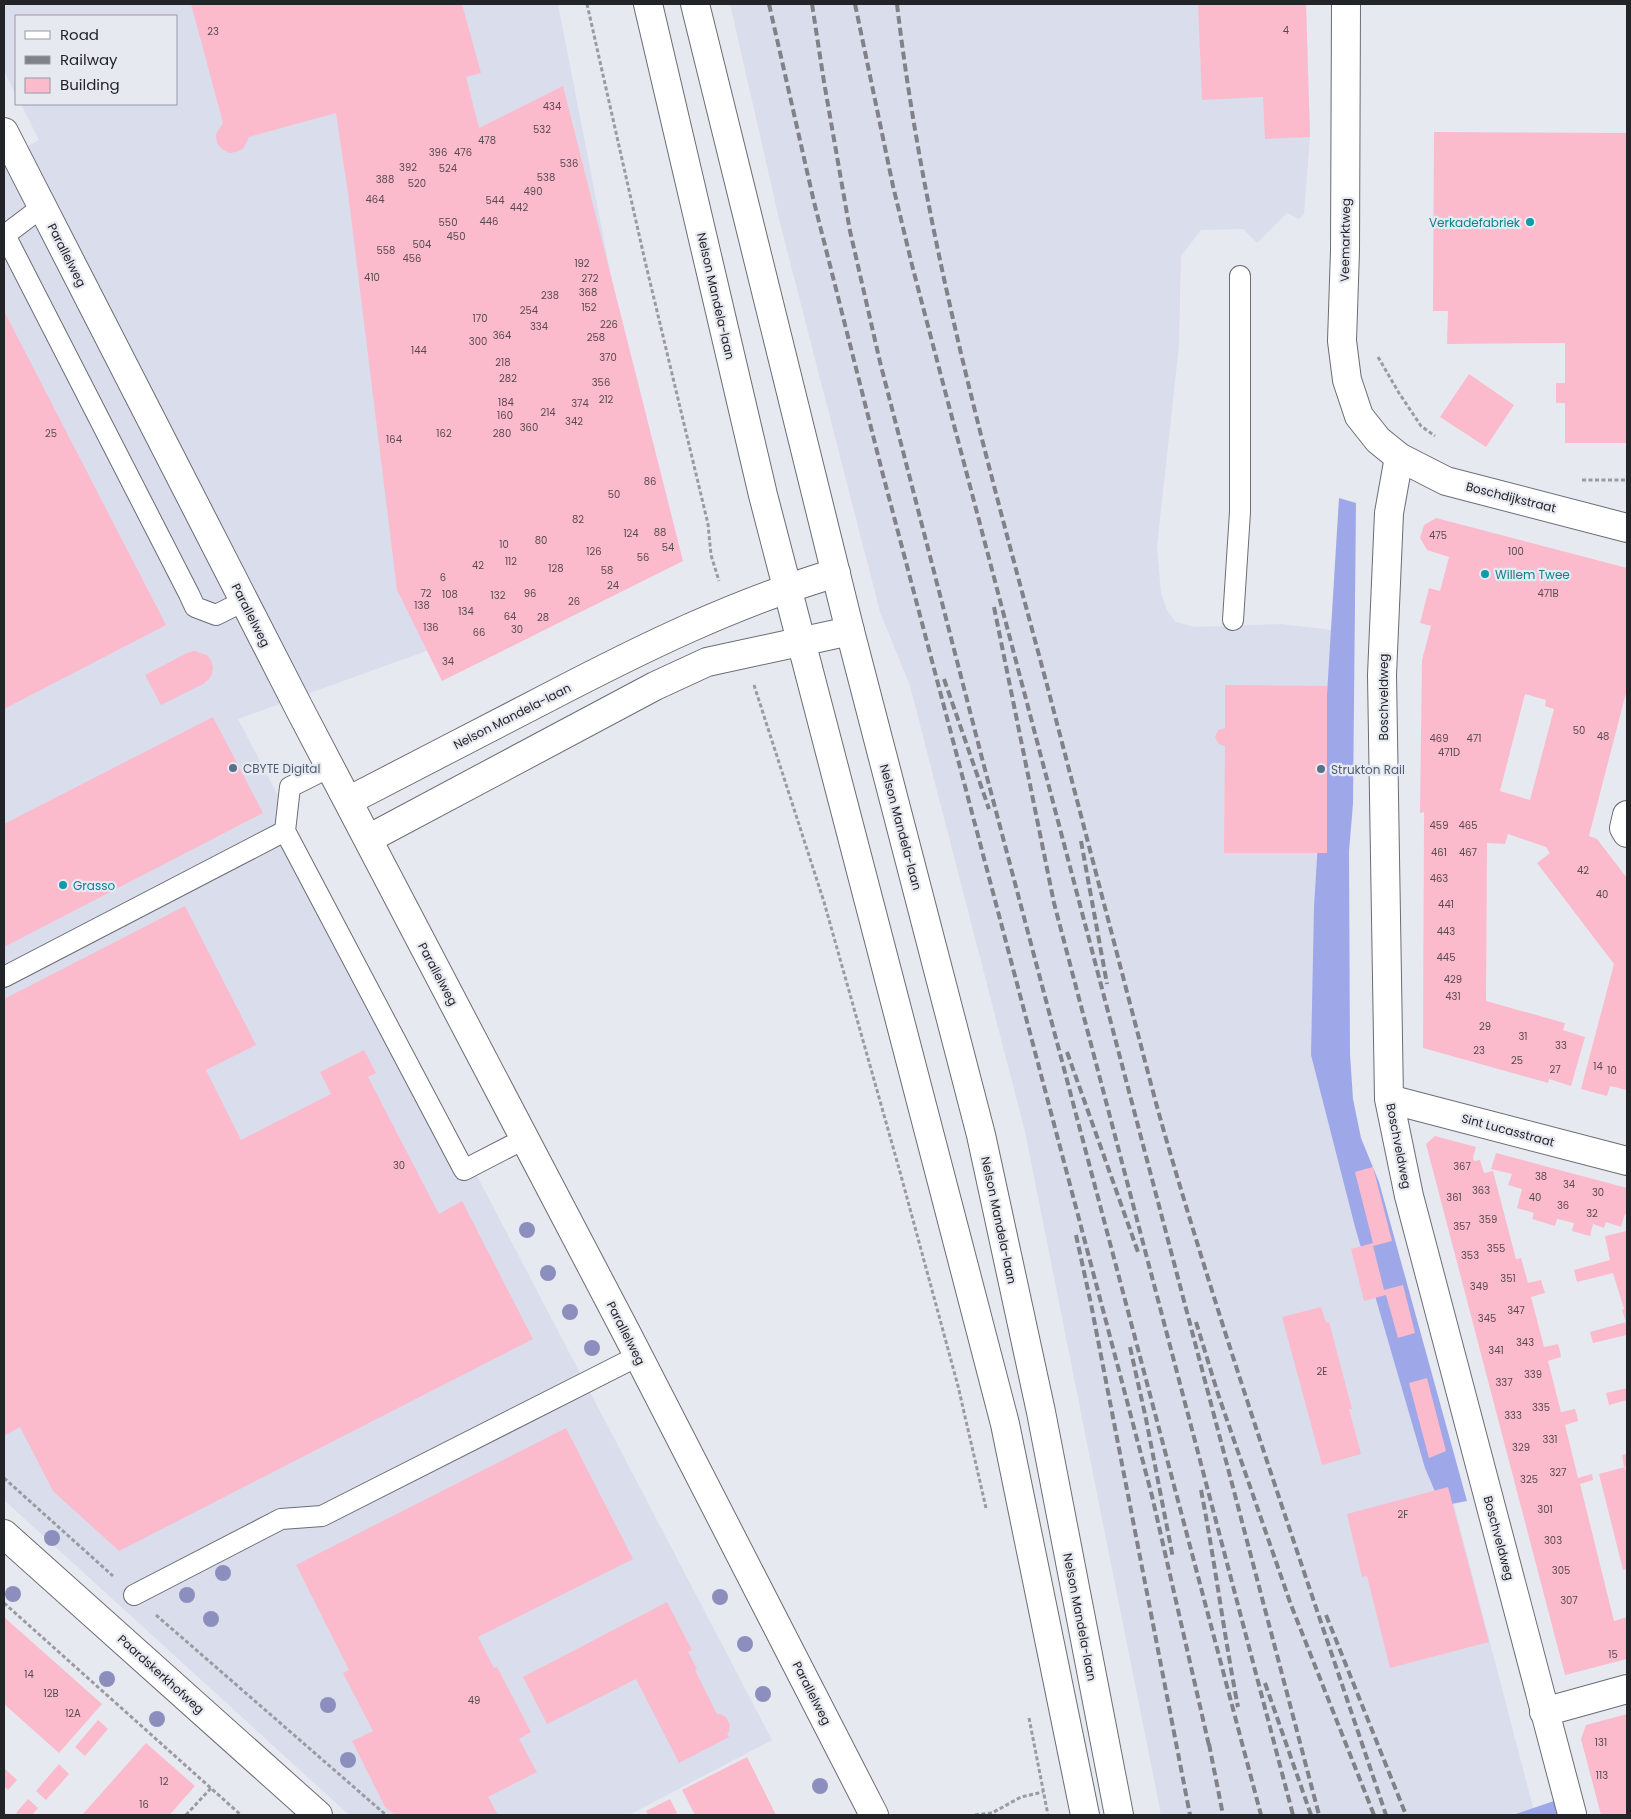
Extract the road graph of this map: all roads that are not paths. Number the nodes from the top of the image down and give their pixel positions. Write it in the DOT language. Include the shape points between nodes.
graph roads {
  1 [pos="648,4"];
  2 [pos="695,4"];
  3 [pos="1346,4"];
  4 [pos="8,150"];
  5 [pos="42,207"];
  6 [pos="1240,276"];
  7 [pos="1399,458"];
  8 [pos="1627,528"];
  9 [pos="836,573"];
  10 [pos="788,587"];
  11 [pos="244,601"];
  12 [pos="1233,620"];
  13 [pos="850,631"];
  14 [pos="801,642"];
  15 [pos="330,766"];
  16 [pos="348,801"];
  17 [pos="1627,815"];
  18 [pos="285,831"];
  19 [pos="1627,833"];
  20 [pos="368,839"];
  21 [pos="4,977"];
  22 [pos="1389,1099"];
  23 [pos="524,1139"];
  24 [pos="1627,1160"];
  25 [pos="638,1356"];
  26 [pos="4,1534"];
  27 [pos="134,1595"];
  28 [pos="1627,1689"];
  29 [pos="1544,1712"];
  30 [pos="1572,1814"];
  31 [pos="318,1815"];
  32 [pos="874,1815"];
  33 [pos="1085,1815"];
  34 [pos="1119,1815"];
  1 -- 10 [label="street, Nelson Mandela-laan" via="763,495"];
  2 -- 9 [label="street, Nelson Mandela-laan"];
  3 -- 7 [label="street, Veemarktweg" via="1342,340 1347,380 1359,416 1378,440"];
  4 -- 5 [label="street, Parallelweg"];
  5 -- 11 [label="street, Parallelweg"];
  5 -- 11 [label="lane" via="5,235 175,568 195,607 216,615"];
  6 -- 12 [label="lane" via="1240,512"];
  7 -- 8 [label="street, Boschdijkstraat" via="1446,481"];
  7 -- 22 [label="street, Boschveldweg" via="1389,513 1382,675"];
  9 -- 10 [label="street, Nelson Mandela-laan"];
  9 -- 13 [label="street, Nelson Mandela-laan"];
  10 -- 14 [label="street, Nelson Mandela-laan"];
  10 -- 16 [label="street, Nelson Mandela-laan" via="638,651"];
  11 -- 15 [label="street, Parallelweg"];
  13 -- 14 [label="street"];
  13 -- 34 [label="street, Nelson Mandela-laan" via="981,1135 1040,1412"];
  14 -- 20 [label="street" via="707,662 655,686"];
  14 -- 33 [label="street, Nelson Mandela-laan" via="1005,1424"];
  15 -- 16 [label="street, Parallelweg"];
  15 -- 18 [label="lane" via="290,787"];
  16 -- 20 [label="street, Parallelweg"];
  17 -- 19 [label="street" via="1624,828"];
  18 -- 21 [label="lane"];
  18 -- 23 [label="lane" via="464,1170"];
  20 -- 23 [label="street, Parallelweg"];
  22 -- 24 [label="street, Sint Lucasstraat"];
  22 -- 29 [label="street, Boschveldweg" via="1409,1196"];
  23 -- 25 [label="street, Parallelweg"];
  25 -- 27 [label="lane" via="322,1516 282,1519"];
  25 -- 32 [label="street, Parallelweg"];
  26 -- 31 [label="street, Paardskerkhofweg"];
  28 -- 29 [label="street"];
  29 -- 30 [label="street, Boschveldweg"];
}
